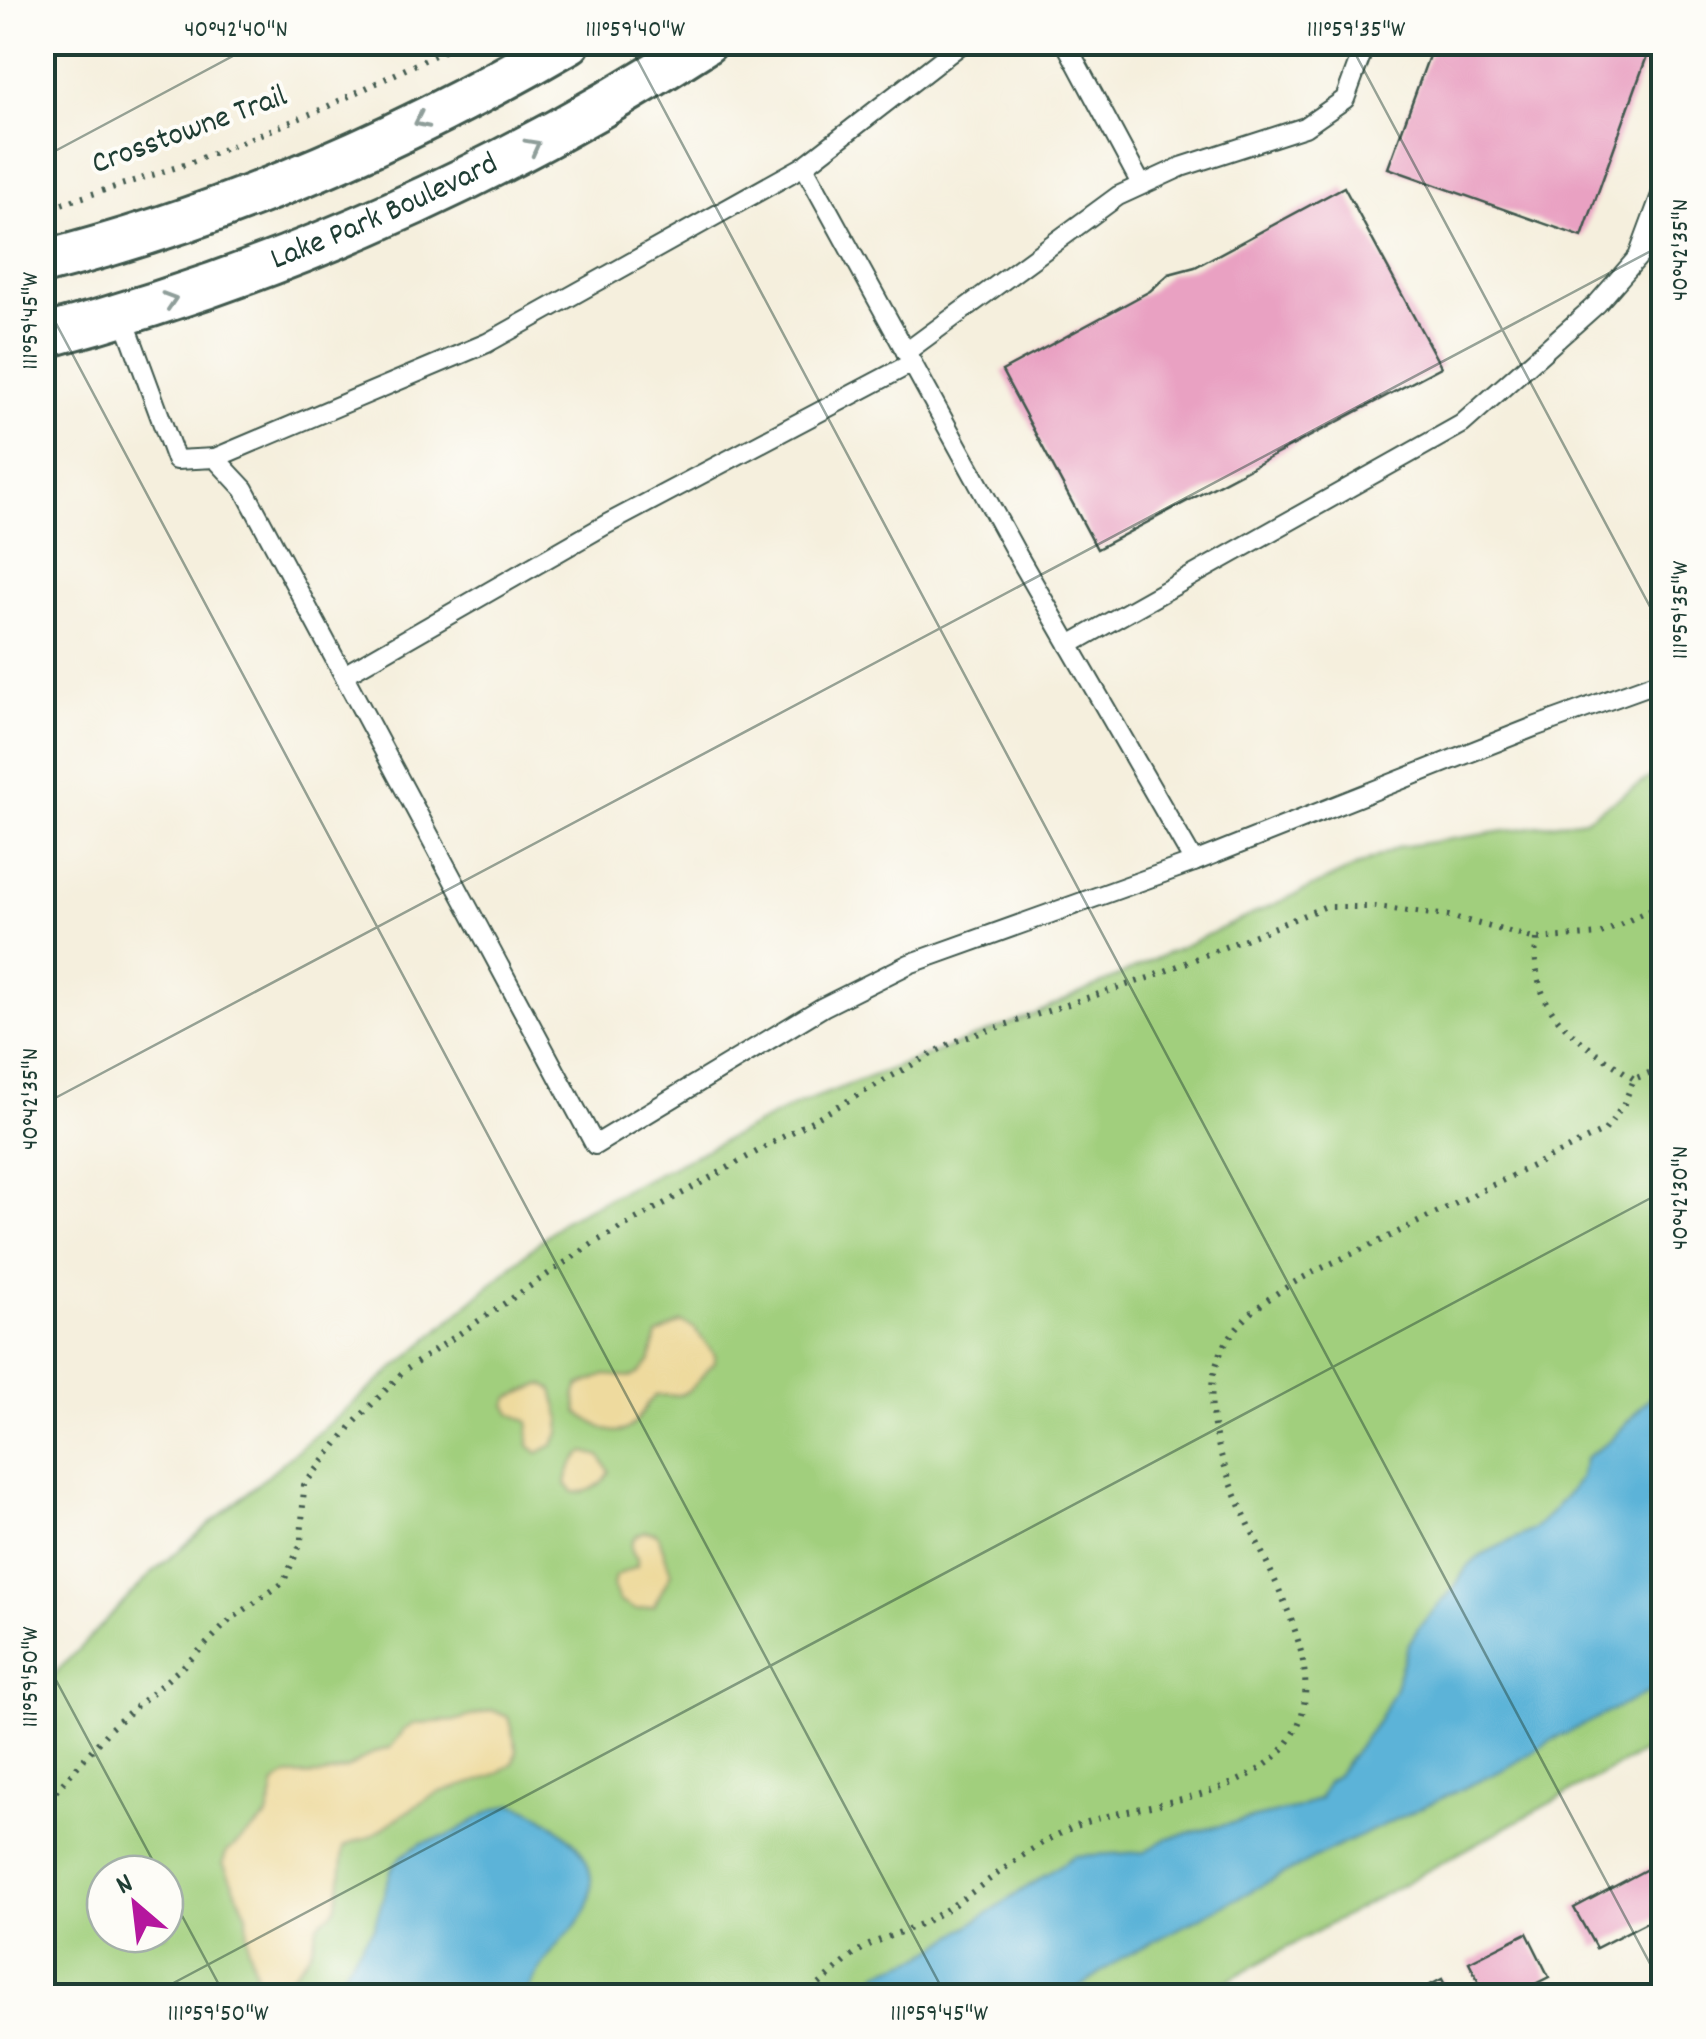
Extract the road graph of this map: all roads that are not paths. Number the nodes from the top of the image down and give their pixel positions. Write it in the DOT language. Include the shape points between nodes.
graph roads {
  1 [pos="569,42"];
  2 [pos="706,42"];
  3 [pos="964,42"];
  4 [pos="1065,42"];
  5 [pos="1366,42"];
  6 [pos="804,166"];
  7 [pos="1141,184"];
  8 [pos="1664,187"];
  9 [pos="42,263"];
  10 [pos="122,316"];
  11 [pos="42,337"];
  12 [pos="909,358"];
  13 [pos="216,458"];
  14 [pos="1069,645"];
  15 [pos="344,675"];
  16 [pos="1664,680"];
  17 [pos="1194,862"];
  1 -- 9 [label="street, one-way" via="310,171 143,234"];
  10 -- 2 [label="street, Lake Park Boulevard, one-way" via="310,250 463,183 601,109"];
  3 -- 6 [label="lane"];
  4 -- 7 [label="lane"];
  5 -- 7 [label="lane" via="1345,99 1305,127"];
  6 -- 12 [label="lane"];
  6 -- 13 [label="lane" via="487,343"];
  7 -- 12 [label="lane"];
  8 -- 14 [label="lane" via="1638,257 1597,304 1462,424"];
  10 -- 11 [label="street, Lake Park Boulevard"];
  10 -- 13 [label="lane" via="176,460"];
  12 -- 14 [label="lane"];
  12 -- 15 [label="lane"];
  13 -- 15 [label="lane" via="244,489"];
  14 -- 17 [label="lane"];
  15 -- 17 [label="lane" via="595,1145 823,1007 909,964"];
  16 -- 17 [label="lane"];
}
